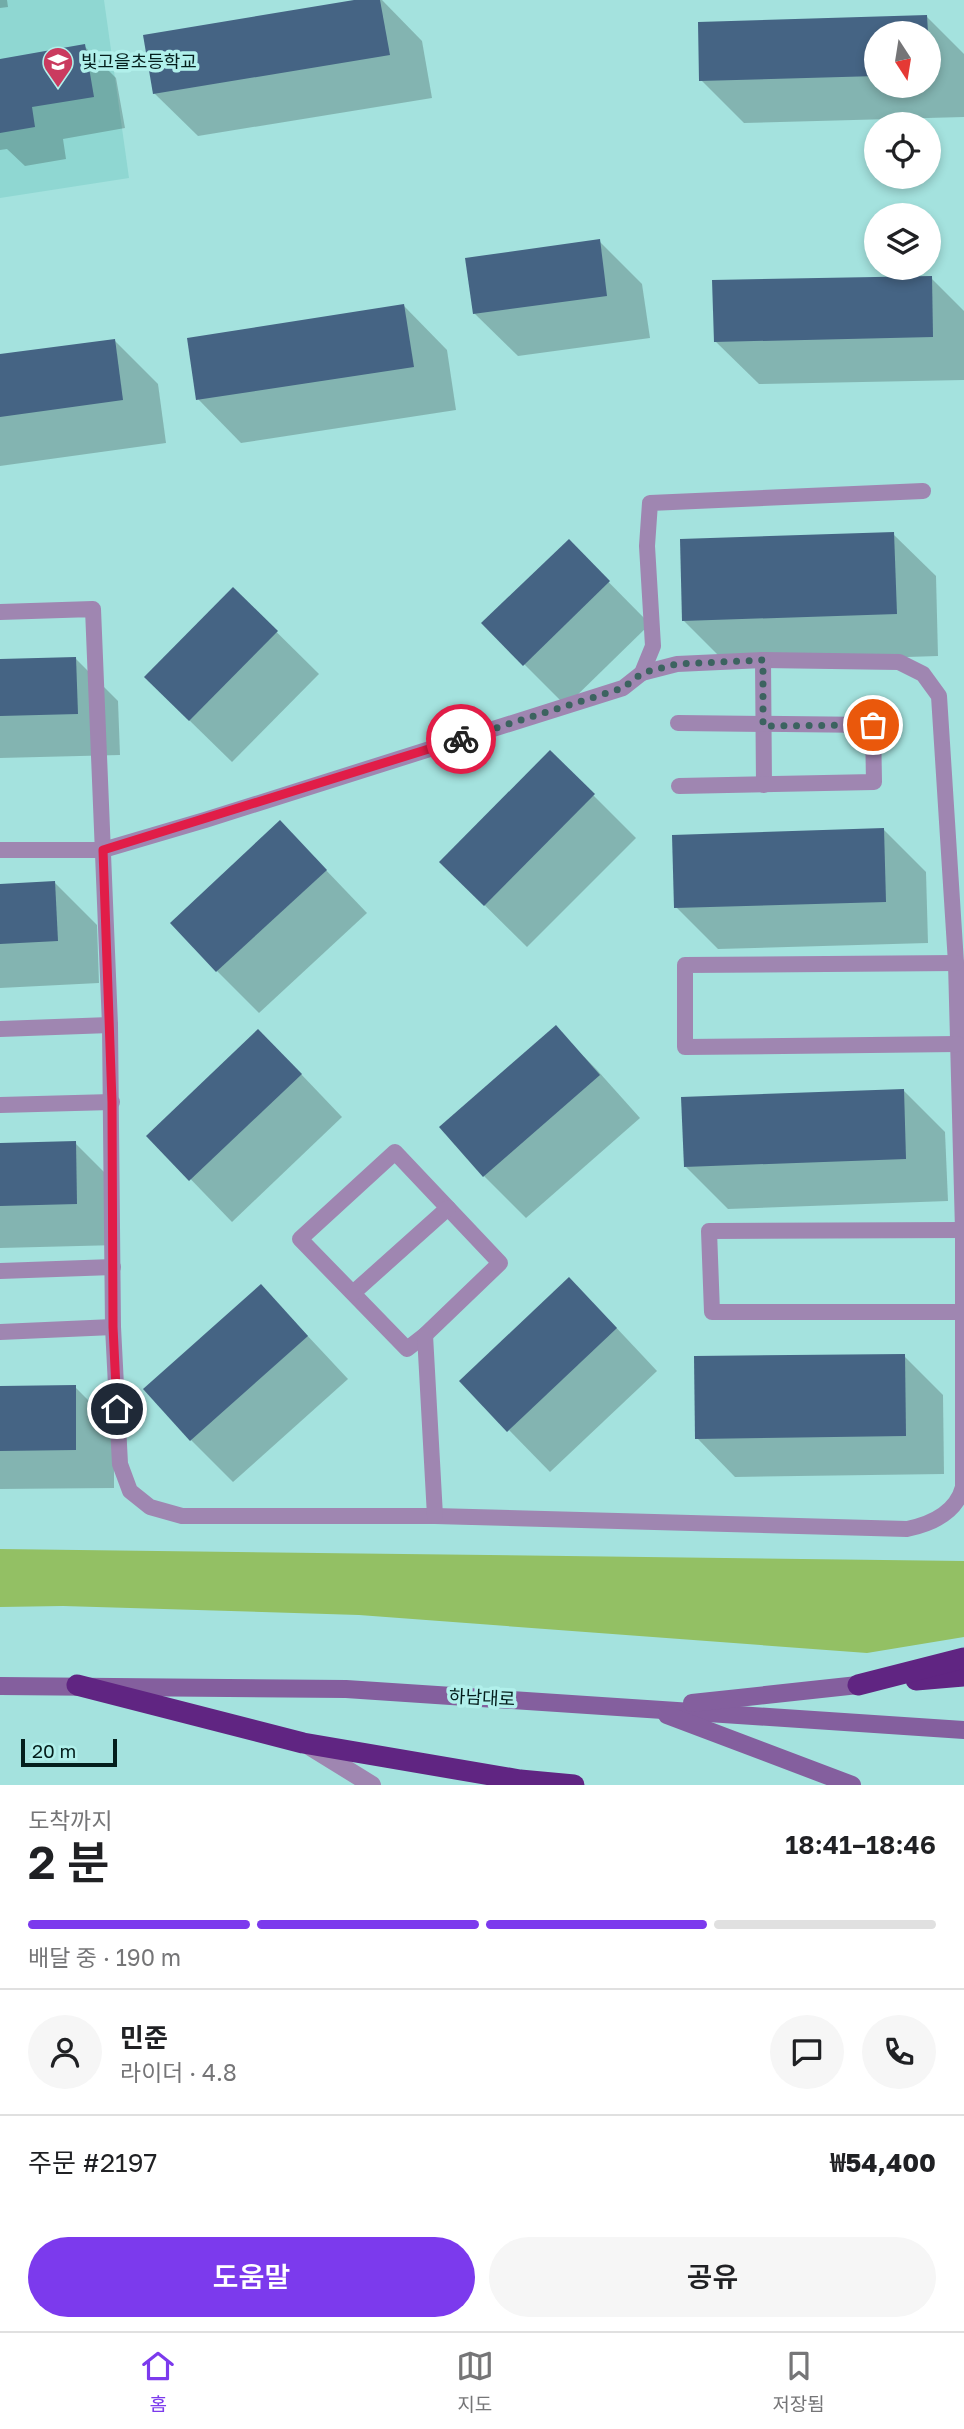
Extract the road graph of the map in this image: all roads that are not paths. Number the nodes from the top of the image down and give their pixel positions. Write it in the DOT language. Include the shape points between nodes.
graph roads {
  1 [pos="923,491"];
  2 [pos="0,612"];
  3 [pos="763,660"];
  4 [pos="642,673"];
  5 [pos="678,723"];
  6 [pos="763,726"];
  7 [pos="764,785"];
  8 [pos="679,786"];
  9 [pos="0,850"];
  10 [pos="103,850"];
  11 [pos="956,962"];
  12 [pos="110,1025"];
  13 [pos="0,1030"];
  14 [pos="957,1044"];
  15 [pos="112,1102"];
  16 [pos="0,1105"];
  17 [pos="448,1208"];
  18 [pos="963,1230"];
  19 [pos="113,1266"];
  20 [pos="0,1271"];
  21 [pos="353,1293"];
  22 [pos="964,1312"];
  23 [pos="113,1327"];
  24 [pos="0,1332"];
  25 [pos="425,1335"];
  26 [pos="435,1516"];
  27 [pos="964,1658"];
  28 [pos="964,1676"];
  29 [pos="77,1685"];
  30 [pos="858,1685"];
  31 [pos="0,1686"];
  32 [pos="647,1708"];
  33 [pos="964,1730"];
  34 [pos="303,1742"];
  35 [pos="372,1785"];
  36 [pos="574,1785"];
  37 [pos="852,1785"];
  1 -- 4 [label="lane" via="650,503 653,646"];
  2 -- 10 [label="lane" via="93,609"];
  3 -- 4 [label="lane" via="677,664"];
  3 -- 6 [label="lane"];
  3 -- 11 [label="lane" via="899,662 923,674 939,696"];
  4 -- 10 [label="lane" via="623,688"];
  5 -- 6 [label="lane"];
  6 -- 7 [label="lane"];
  6 -- 7 [label="lane" via="873,725 874,759 874,782"];
  7 -- 8 [label="lane"];
  9 -- 10 [label="lane"];
  10 -- 12 [label="lane"];
  11 -- 14 [label="lane"];
  11 -- 14 [label="lane" via="685,965 685,1047"];
  12 -- 13 [label="lane"];
  12 -- 15 [label="lane"];
  14 -- 18 [label="lane"];
  15 -- 16 [label="lane"];
  15 -- 19 [label="lane"];
  17 -- 21 [label="lane"];
  17 -- 21 [label="lane" via="395,1153 300,1239"];
  17 -- 25 [label="lane" via="500,1263"];
  18 -- 22 [label="lane"];
  18 -- 22 [label="lane" via="709,1231 712,1312"];
  19 -- 20 [label="lane"];
  19 -- 23 [label="lane"];
  21 -- 25 [label="lane" via="407,1349"];
  22 -- 26 [label="lane" via="963,1487 943,1516 925,1525 907,1529"];
  23 -- 24 [label="lane"];
  23 -- 26 [label="lane" via="120,1464 130,1491 150,1507 182,1516"];
  25 -- 26 [label="lane"];
  27 -- 30 [label="highway"];
  28 -- 30 [label="highway"];
  29 -- 31 [label="street, 하남대로"];
  29 -- 32 [label="street, 하남대로" via="346,1689"];
  29 -- 34 [label="highway"];
  30 -- 32 [label="street"];
  32 -- 33 [label="street, 하남대로"];
  32 -- 37 [label="street"];
  34 -- 35 [label="street"];
  34 -- 36 [label="highway" via="520,1780"];
}
